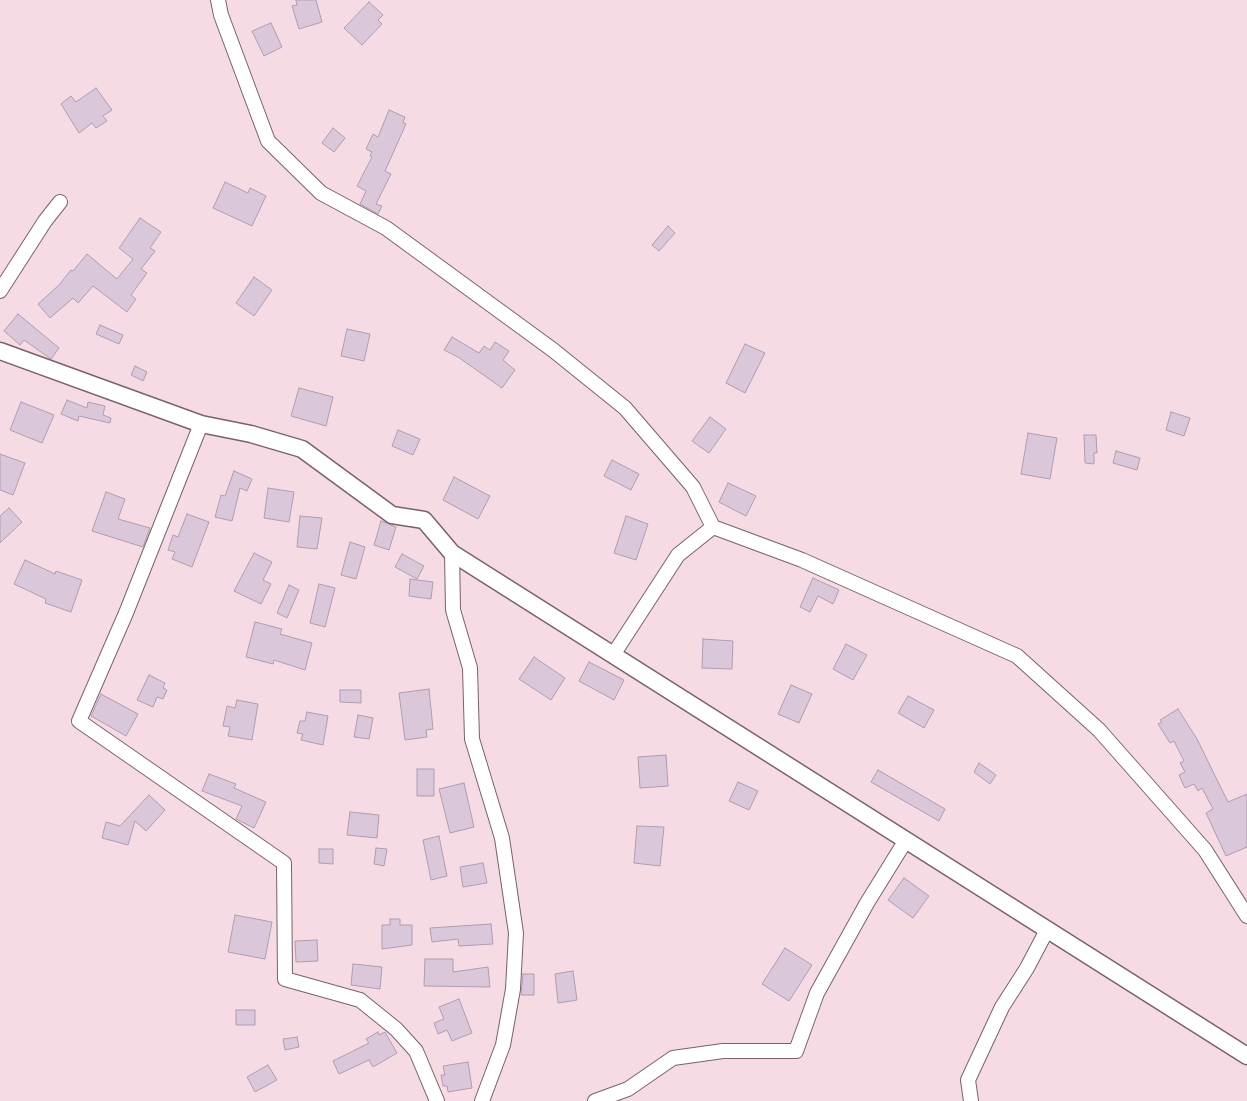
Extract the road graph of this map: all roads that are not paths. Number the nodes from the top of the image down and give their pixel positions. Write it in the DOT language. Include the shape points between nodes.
graph roads {
  1 [pos="218,0"];
  2 [pos="60,202"];
  3 [pos="0,291"];
  4 [pos="0,351"];
  5 [pos="201,424"];
  6 [pos="713,527"];
  7 [pos="452,553"];
  8 [pos="613,655"];
  9 [pos="906,840"];
  10 [pos="1247,916"];
  11 [pos="1047,930"];
  12 [pos="1247,1056"];
  13 [pos="437,1101"];
  14 [pos="482,1101"];
  15 [pos="595,1101"];
  16 [pos="971,1101"];
  1 -- 6 [label="street" via="268,141 321,193 386,228 553,350 625,408 693,487"];
  2 -- 3 [label="street"];
  4 -- 5 [label="street"];
  5 -- 7 [label="street" via="252,434 302,449 392,515 424,520"];
  5 -- 13 [label="street" via="79,721 284,863 284,979 360,1000 389,1023 416,1051"];
  6 -- 8 [label="street" via="678,555"];
  6 -- 10 [label="street" via="802,560 1017,656 1098,730 1193,836"];
  7 -- 8 [label="street"];
  7 -- 14 [label="street" via="453,610 470,668 472,739 502,838 516,933 513,989 504,1045"];
  8 -- 9 [label="street"];
  9 -- 11 [label="street"];
  9 -- 15 [label="street" via="817,993 796,1051 722,1051 673,1058 628,1089"];
  11 -- 12 [label="street"];
  11 -- 16 [label="street" via="1002,1007 968,1080"];
}
